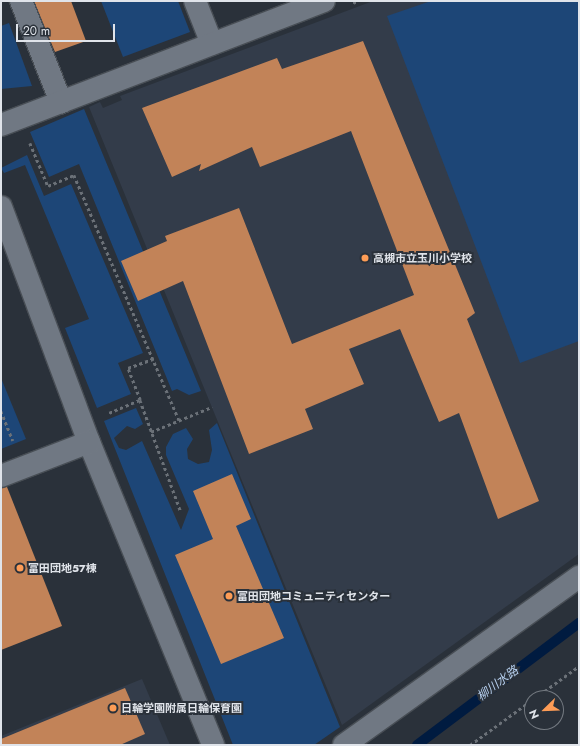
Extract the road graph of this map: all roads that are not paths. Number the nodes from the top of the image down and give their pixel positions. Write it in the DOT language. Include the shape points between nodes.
graph roads {
  1 [pos="21,1"];
  2 [pos="195,1"];
  3 [pos="324,1"];
  4 [pos="212,44"];
  5 [pos="61,102"];
  6 [pos="10,121"];
  7 [pos="1,207"];
  8 [pos="86,433"];
  9 [pos="1,476"];
  10 [pos="579,577"];
  11 [pos="213,745"];
  12 [pos="344,745"];
  1 -- 5 [label="street"];
  2 -- 4 [label="street"];
  3 -- 4 [label="street"];
  4 -- 5 [label="street"];
  5 -- 6 [label="street"];
  7 -- 8 [label="street"];
  8 -- 9 [label="street"];
  8 -- 11 [label="street"];
  10 -- 12 [label="street"];
}
